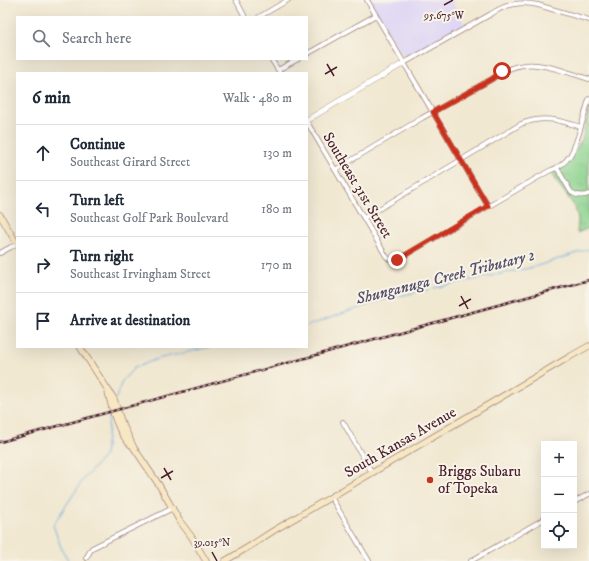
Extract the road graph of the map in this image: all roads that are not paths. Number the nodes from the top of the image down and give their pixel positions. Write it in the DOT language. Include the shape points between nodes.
graph roads {
  1 [pos="236,0"];
  2 [pos="288,0"];
  3 [pos="367,0"];
  4 [pos="376,14"];
  5 [pos="244,16"];
  6 [pos="261,16"];
  7 [pos="589,20"];
  8 [pos="308,53"];
  9 [pos="272,60"];
  10 [pos="297,60"];
  11 [pos="404,63"];
  12 [pos="279,72"];
  13 [pos="589,79"];
  14 [pos="589,99"];
  15 [pos="433,112"];
  16 [pos="308,120"];
  17 [pos="308,123"];
  18 [pos="581,127"];
  19 [pos="461,160"];
  20 [pos="557,168"];
  21 [pos="335,170"];
  22 [pos="589,194"];
  23 [pos="488,206"];
  24 [pos="0,215"];
  25 [pos="364,218"];
  26 [pos="16,242"];
  27 [pos="16,244"];
  28 [pos="0,253"];
  29 [pos="589,346"];
  30 [pos="81,348"];
  31 [pos="342,422"];
  32 [pos="372,473"];
  33 [pos="589,494"];
  34 [pos="331,497"];
  35 [pos="577,500"];
  36 [pos="173,508"];
  37 [pos="541,522"];
  38 [pos="86,558"];
  39 [pos="206,561"];
  40 [pos="225,561"];
  41 [pos="369,561"];
  42 [pos="471,561"];
  1 -- 5 [label="street"];
  2 -- 6 [label="street"];
  3 -- 4 [label="street"];
  4 -- 8 [label="street"];
  4 -- 11 [label="street"];
  7 -- 11 [label="street" via="538,5 515,3 507,5"];
  9 -- 12 [label="street"];
  10 -- 12 [label="street"];
  11 -- 15 [label="street"];
  11 -- 16 [label="street"];
  13 -- 15 [label="street" via="537,64 515,66"];
  14 -- 18 [label="street"];
  15 -- 19 [label="street"];
  15 -- 21 [label="street"];
  17 -- 21 [label="street, Southeast 31st Street"];
  18 -- 19 [label="street" via="557,120 533,120 521,124"];
  18 -- 20 [label="street" via="571,154"];
  19 -- 23 [label="street"];
  19 -- 25 [label="street"];
  20 -- 22 [label="street" via="571,192 579,196"];
  20 -- 23 [label="street"];
  21 -- 25 [label="street, Southeast 31st Street"];
  23 -- 25 [label="street, Southeast 31st Street" via="397,260 386,256"];
  24 -- 26 [label="main road"];
  27 -- 28 [label="street"];
  29 -- 32 [label="main road, South Kansas Avenue"];
  30 -- 36 [label="main road" via="114,399 134,448"];
  31 -- 32 [label="street"];
  32 -- 34 [label="main road, South Kansas Avenue"];
  33 -- 35 [label="street"];
  34 -- 40 [label="main road, South Kansas Avenue"];
  34 -- 41 [label="street"];
  36 -- 38 [label="street" via="92,548"];
  36 -- 39 [label="main road"];
  37 -- 42 [label="street"];
}
